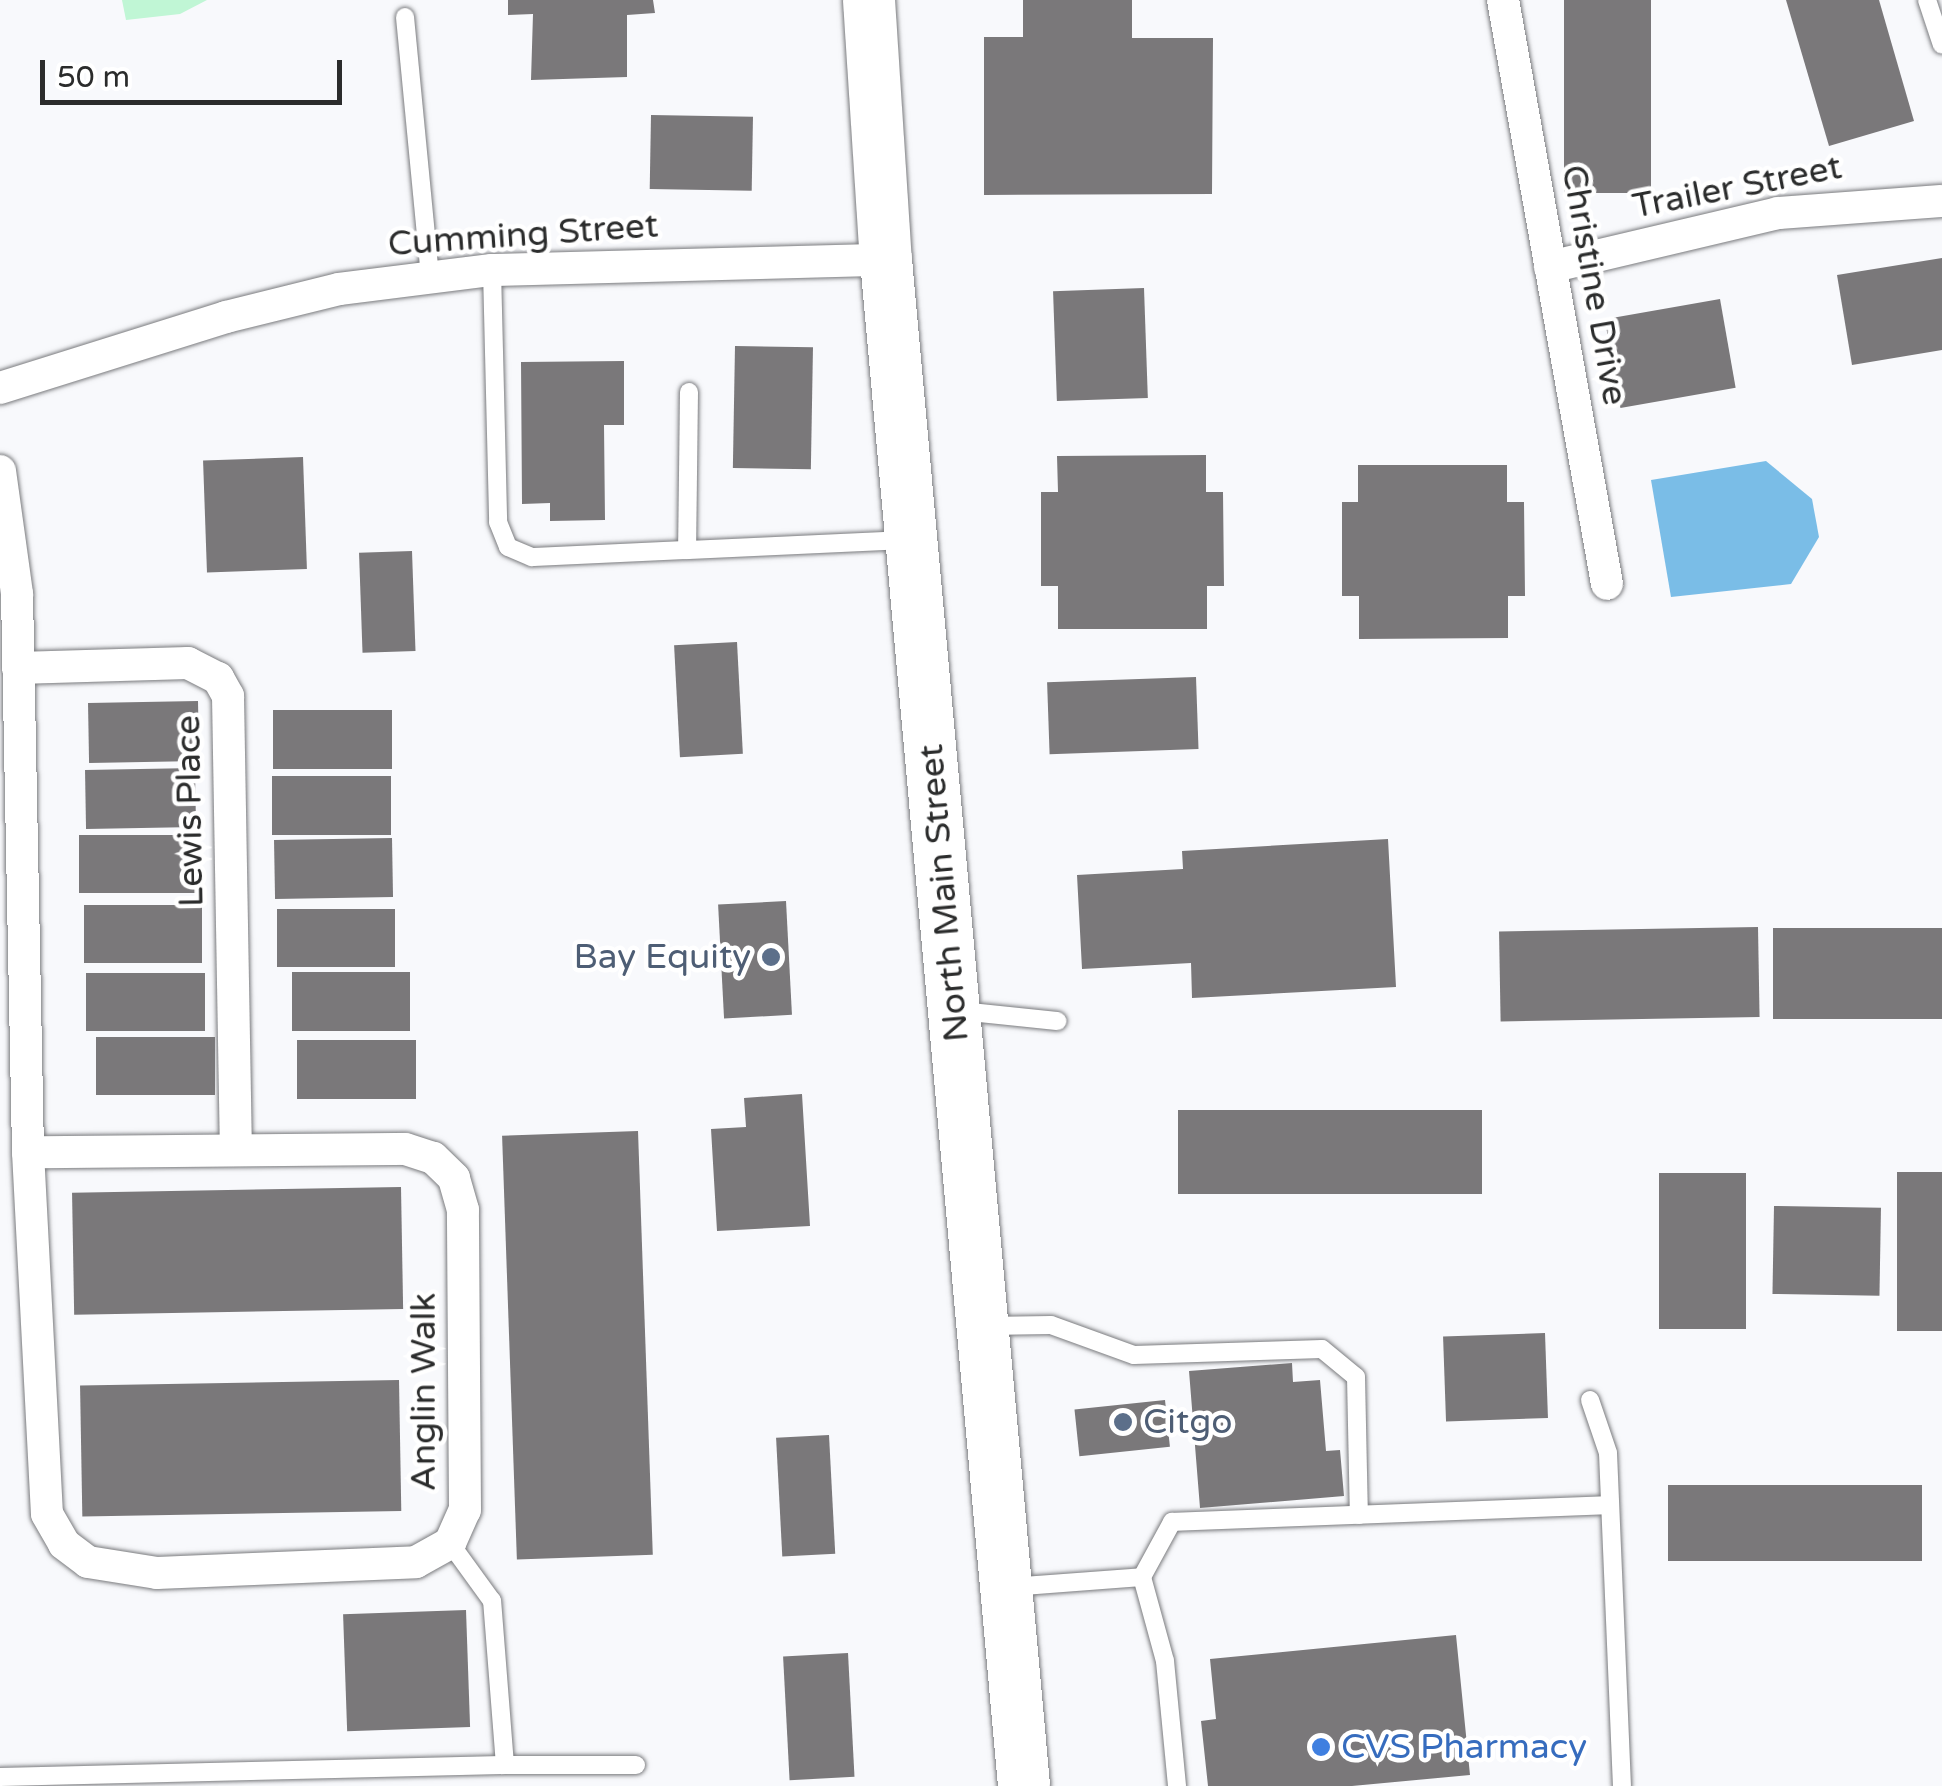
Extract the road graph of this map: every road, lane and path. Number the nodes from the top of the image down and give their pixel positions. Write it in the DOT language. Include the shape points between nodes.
graph roads {
  1 [pos="868,0"];
  2 [pos="1504,0"];
  3 [pos="1927,0"];
  4 [pos="405,17"];
  5 [pos="1942,46"];
  6 [pos="1942,201"];
  7 [pos="886,260"];
  8 [pos="1550,267"];
  9 [pos="492,270"];
  10 [pos="430,278"];
  11 [pos="0,388"];
  12 [pos="688,392"];
  13 [pos="0,472"];
  14 [pos="912,540"];
  15 [pos="687,550"];
  16 [pos="1606,584"];
  17 [pos="18,668"];
  18 [pos="11,902"];
  19 [pos="954,1010"];
  20 [pos="1057,1021"];
  21 [pos="236,1150"];
  22 [pos="28,1152"];
  23 [pos="982,1326"];
  24 [pos="1590,1400"];
  25 [pos="1610,1505"];
  26 [pos="1359,1515"];
  27 [pos="450,1544"];
  28 [pos="1142,1577"];
  29 [pos="1006,1588"];
  30 [pos="505,1765"];
  31 [pos="636,1765"];
  32 [pos="0,1776"];
  33 [pos="1024,1786"];
  34 [pos="1177,1786"];
  35 [pos="1622,1786"];
  1 -- 7 [label="main road, North Main Street"];
  2 -- 8 [label="street, Christine Drive"];
  3 -- 5 [label="lane"];
  4 -- 10 [label="lane"];
  6 -- 8 [label="street, Trailer Street" via="1778,213"];
  7 -- 9 [label="street, Cumming Street"];
  7 -- 14 [label="main road, North Main Street"];
  8 -- 16 [label="street, Christine Drive"];
  9 -- 10 [label="street, Cumming Street"];
  9 -- 15 [label="lane" via="498,522 508,547 532,556"];
  10 -- 11 [label="street, Cumming Street" via="339,290 226,317"];
  12 -- 15 [label="lane"];
  13 -- 17 [label="street, Anglin Walk" via="13,539"];
  14 -- 15 [label="lane"];
  14 -- 19 [label="main road, North Main Street"];
  17 -- 18 [label="street, Anglin Walk"];
  17 -- 21 [label="street, Lewis Place" via="188,664 218,678 228,696"];
  18 -- 22 [label="street, Anglin Walk"];
  19 -- 20 [label="lane"];
  19 -- 23 [label="main road, North Main Street"];
  21 -- 22 [label="street, Anglin Walk"];
  21 -- 27 [label="street, Anglin Walk" via="404,1149 433,1158 454,1178 463,1210 466,1472 465,1510"];
  22 -- 27 [label="street, Anglin Walk" via="47,1514 64,1544 88,1562 157,1573 416,1562"];
  23 -- 26 [label="lane" via="1052,1325 1134,1354 1322,1348 1356,1377"];
  23 -- 29 [label="main road, North Main Street"];
  24 -- 25 [label="lane" via="1608,1453"];
  25 -- 26 [label="lane"];
  25 -- 35 [label="lane"];
  26 -- 28 [label="lane" via="1172,1522"];
  27 -- 30 [label="lane" via="492,1600"];
  28 -- 29 [label="lane"];
  28 -- 34 [label="lane" via="1165,1662"];
  29 -- 33 [label="main road, North Main Street"];
  30 -- 31 [label="lane"];
  30 -- 32 [label="lane"];
}
